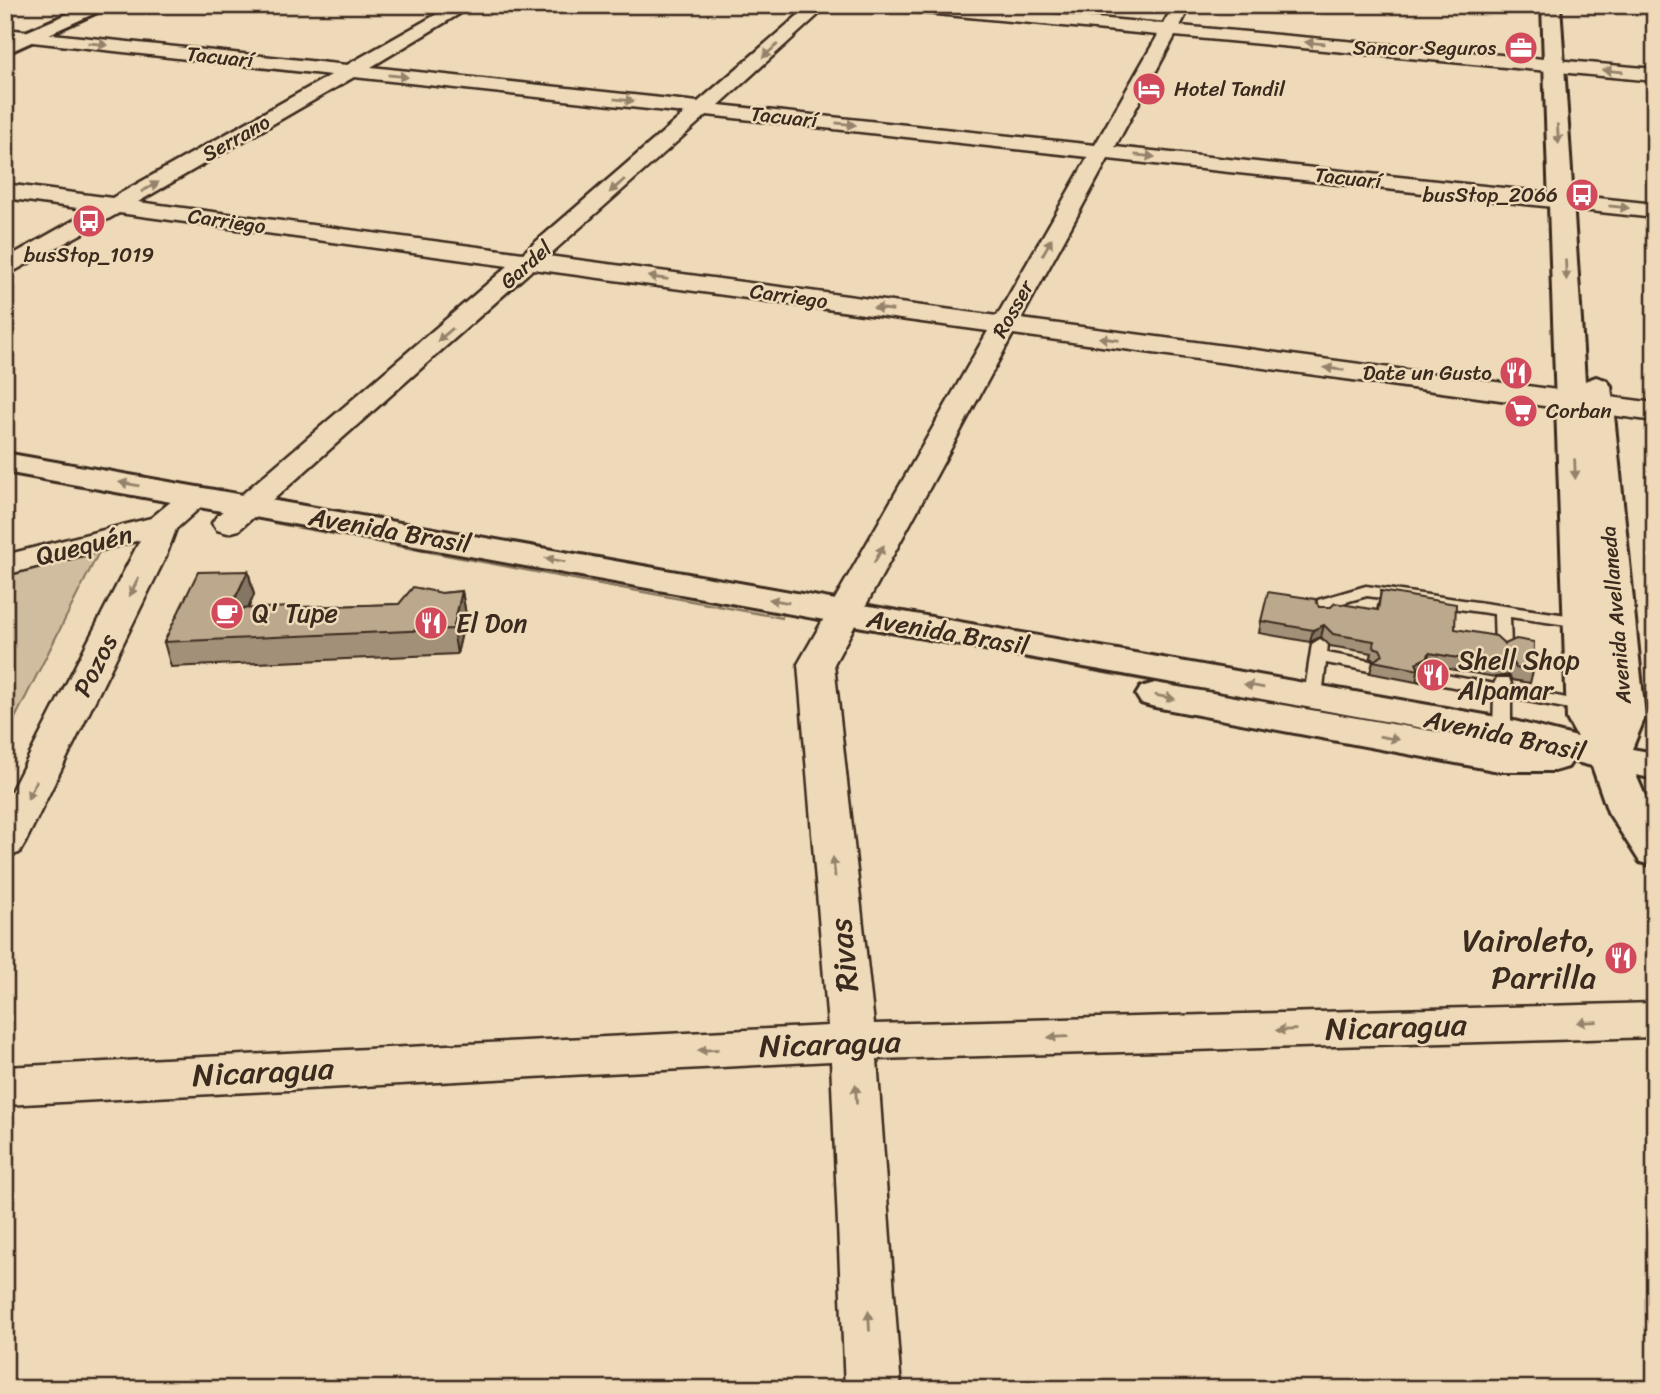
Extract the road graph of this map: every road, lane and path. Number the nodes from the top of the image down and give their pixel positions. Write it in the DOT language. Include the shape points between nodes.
graph roads {
  1 [pos="104,5"];
  2 [pos="466,5"];
  3 [pos="821,5"];
  4 [pos="894,5"];
  5 [pos="1183,5"];
  6 [pos="1551,5"];
  7 [pos="1568,5"];
  8 [pos="1169,30"];
  9 [pos="5,34"];
  10 [pos="30,37"];
  11 [pos="5,48"];
  12 [pos="1563,66"];
  13 [pos="355,71"];
  14 [pos="1655,75"];
  15 [pos="705,109"];
  16 [pos="1101,152"];
  17 [pos="5,191"];
  18 [pos="1573,203"];
  19 [pos="115,206"];
  20 [pos="1655,211"];
  21 [pos="530,261"];
  22 [pos="5,269"];
  23 [pos="1004,325"];
  24 [pos="1585,402"];
  25 [pos="1655,412"];
  26 [pos="5,462"];
  27 [pos="5,484"];
  28 [pos="177,512"];
  29 [pos="239,514"];
  30 [pos="5,565"];
  31 [pos="1502,610"];
  32 [pos="1322,613"];
  33 [pos="1581,622"];
  34 [pos="839,625"];
  35 [pos="1503,649"];
  36 [pos="1369,666"];
  37 [pos="1424,676"];
  38 [pos="1503,684"];
  39 [pos="1313,696"];
  40 [pos="1586,707"];
  41 [pos="1502,730"];
  42 [pos="1609,758"];
  43 [pos="1655,766"];
  44 [pos="5,843"];
  45 [pos="1655,852"];
  46 [pos="1655,1020"];
  47 [pos="853,1042"];
  48 [pos="5,1086"];
  49 [pos="873,1389"];
  1 -- 10 [label="main road"];
  2 -- 13 [label="street, Serrano"];
  3 -- 15 [label="street, Gardel, one-way"];
  4 -- 8 [label="street"];
  5 -- 8 [label="street, Rosser"];
  6 -- 12 [label="main road, Avenida Avellaneda"];
  7 -- 12 [label="main road, Avenida Avellaneda"];
  12 -- 8 [label="street, one-way"];
  8 -- 16 [label="street, Rosser"];
  9 -- 10 [label="street, Tacuarí"];
  10 -- 11 [label="main road"];
  10 -- 13 [label="street, Tacuarí, one-way"];
  14 -- 12 [label="street, one-way"];
  12 -- 18 [label="main road, Avenida Avellaneda"];
  13 -- 15 [label="street, Tacuarí, one-way"];
  19 -- 13 [label="street, Serrano, one-way"];
  15 -- 16 [label="street, Tacuarí, one-way"];
  15 -- 21 [label="street, Gardel, one-way"];
  16 -- 18 [label="street, Tacuarí, one-way"];
  23 -- 16 [label="street, Rosser, one-way"];
  17 -- 19 [label="street, Carriego"];
  18 -- 20 [label="street, Tacuarí, one-way"];
  18 -- 24 [label="main road, Avenida Avellaneda"];
  19 -- 21 [label="street, Carriego"];
  19 -- 22 [label="street, Serrano"];
  23 -- 21 [label="street, Carriego, one-way"];
  21 -- 29 [label="street, Gardel, one-way"];
  24 -- 23 [label="street, Carriego, one-way"];
  34 -- 23 [label="street, Rosser, one-way"];
  24 -- 25 [label="street, Carriego"];
  24 -- 33 [label="main road, Avenida Avellaneda, one-way"];
  24 -- 42 [label="main road, Avenida Avellaneda" via="1625,717"];
  28 -- 26 [label="main road, Avenida Brasil, one-way"];
  27 -- 28 [label="main road, Avenida Brasil"];
  28 -- 29 [label="main road, Avenida Brasil"];
  28 -- 30 [label="street, Quequén"];
  28 -- 44 [label="street, Pozos, one-way" via="150,556"];
  29 -- 34 [label="main road, Avenida Brasil"];
  31 -- 32 [label="lane" via="1366,591 1324,603"];
  31 -- 33 [label="lane"];
  31 -- 35 [label="lane"];
  33 -- 40 [label="main road, Avenida Avellaneda"];
  39 -- 34 [label="main road, Avenida Brasil, one-way"];
  34 -- 42 [label="main road, Avenida Brasil, one-way" via="1499,758"];
  47 -- 34 [label="street, Rivas, one-way" via="814,672"];
  36 -- 39 [label="lane" via="1319,650"];
  37 -- 38 [label="lane"];
  38 -- 40 [label="lane"];
  38 -- 41 [label="lane"];
  39 -- 41 [label="main road, Avenida Brasil"];
  40 -- 42 [label="main road, Avenida Avellaneda" via="1587,719"];
  41 -- 42 [label="main road, Avenida Brasil"];
  42 -- 43 [label="main road"];
  42 -- 45 [label="main road" via="1629,812"];
  46 -- 47 [label="street, Nicaragua, one-way"];
  47 -- 48 [label="street, Nicaragua, one-way"];
  49 -- 47 [label="street, Rivas, one-way"];
}
